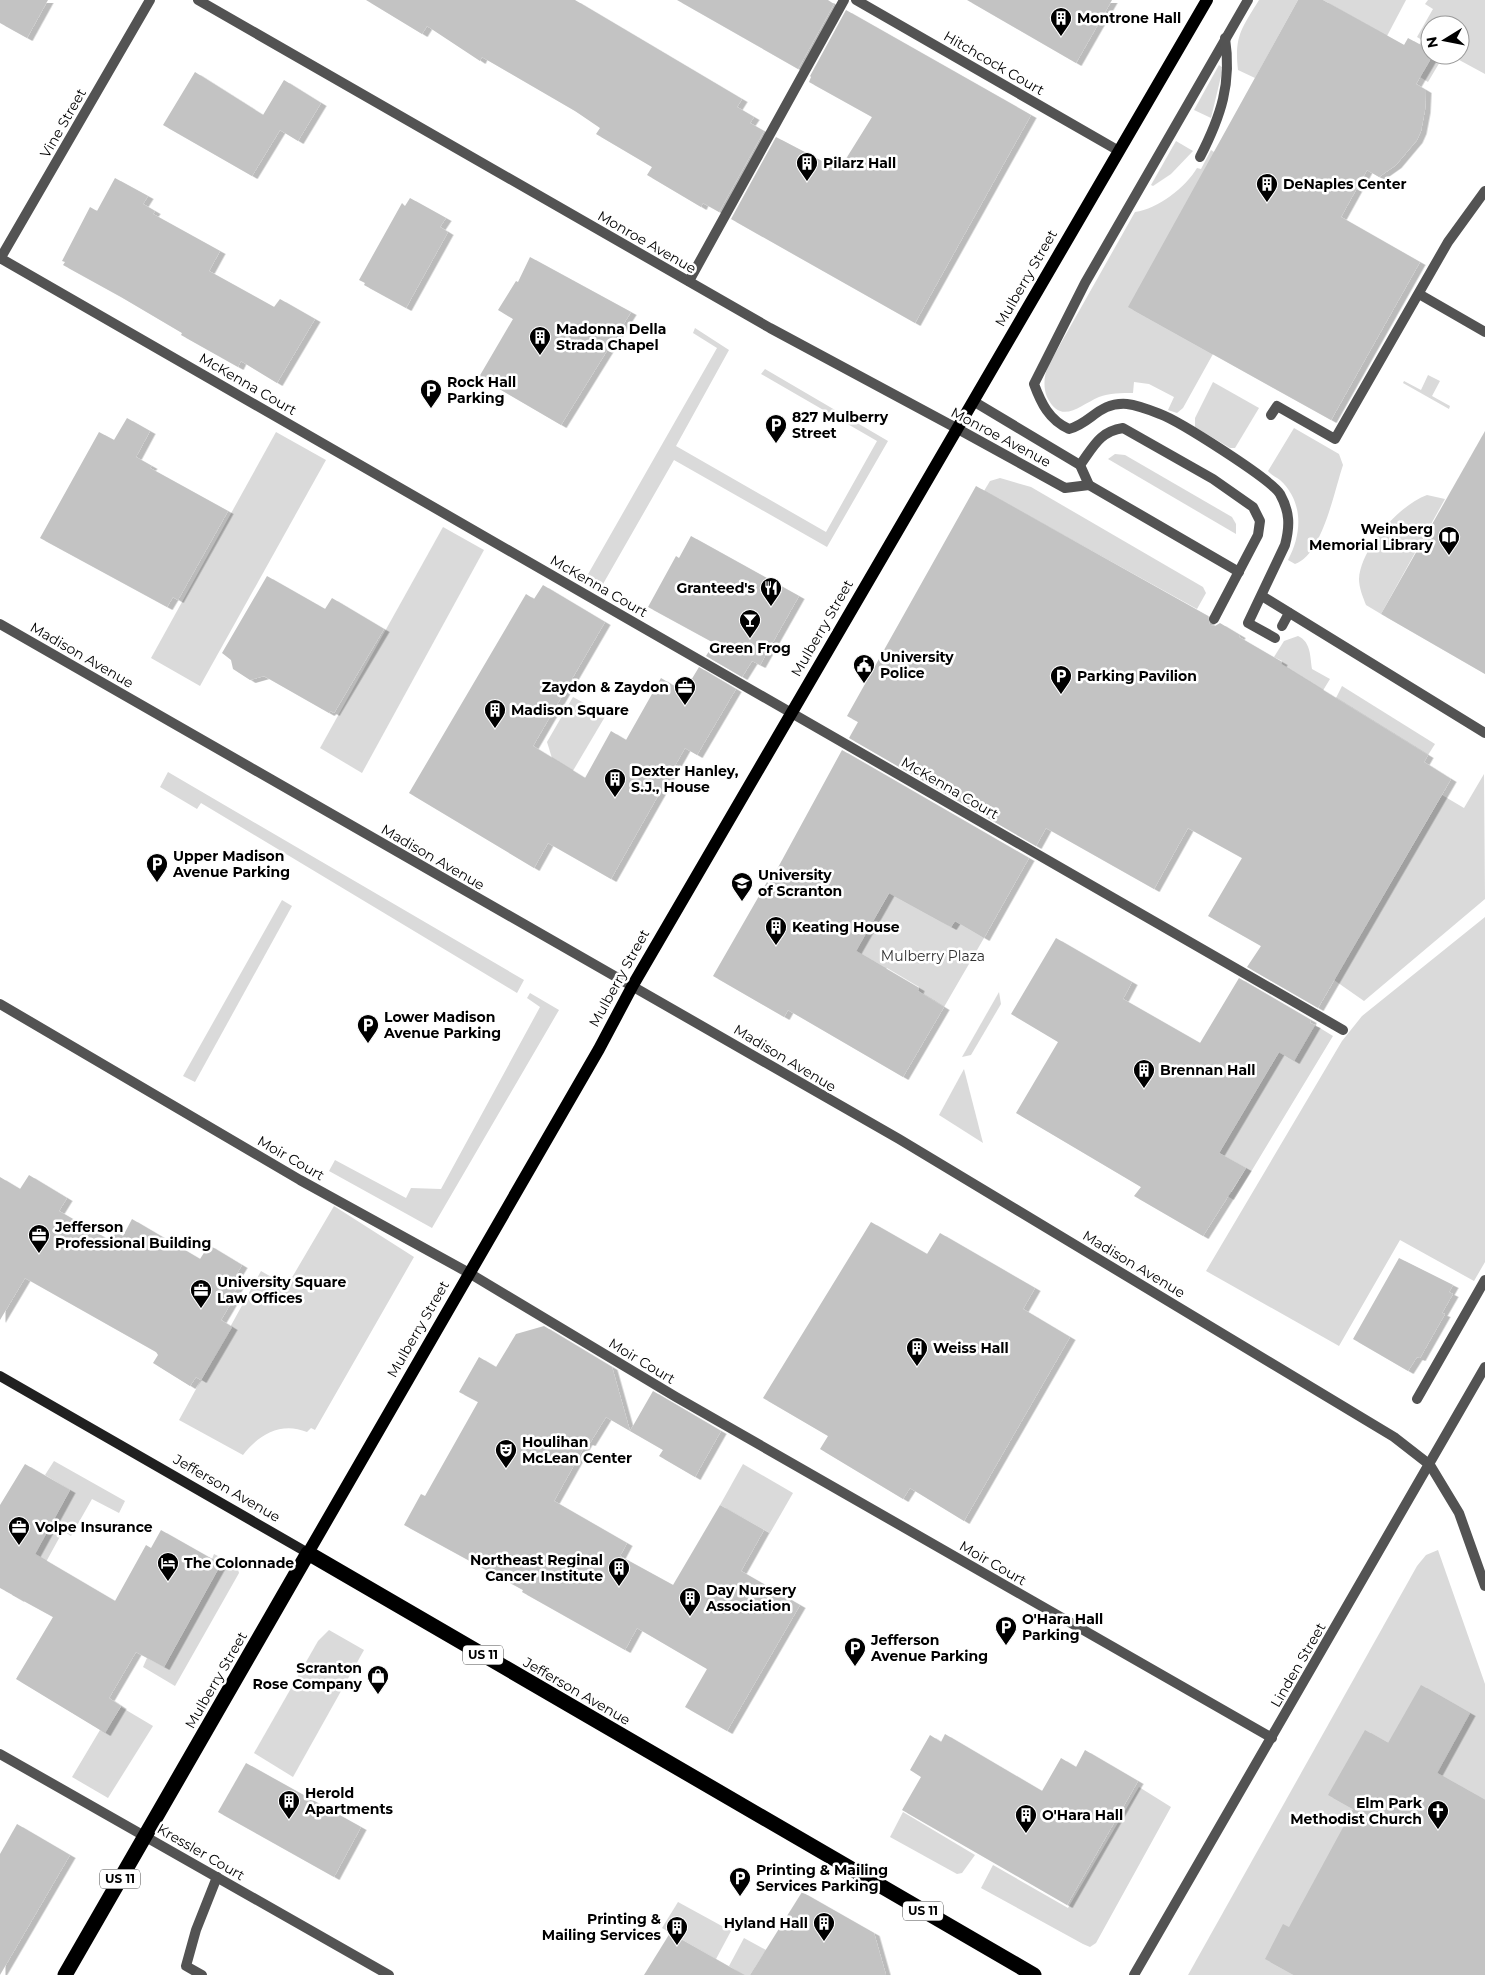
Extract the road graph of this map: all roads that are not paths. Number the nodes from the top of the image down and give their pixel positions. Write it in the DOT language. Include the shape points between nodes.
graph roads {
  1 [pos="150,0"];
  2 [pos="198,0"];
  3 [pos="844,0"];
  4 [pos="856,0"];
  5 [pos="1207,0"];
  6 [pos="1248,0"];
  7 [pos="1225,38"];
  8 [pos="1119,151"];
  9 [pos="1200,157"];
  10 [pos="1485,191"];
  11 [pos="0,258"];
  12 [pos="688,282"];
  13 [pos="1419,294"];
  14 [pos="1485,332"];
  15 [pos="973,401"];
  16 [pos="1271,415"];
  17 [pos="958,429"];
  18 [pos="1080,464"];
  19 [pos="1089,485"];
  20 [pos="1239,572"];
  21 [pos="1262,596"];
  22 [pos="1289,613"];
  23 [pos="1214,620"];
  24 [pos="0,624"];
  25 [pos="1282,626"];
  26 [pos="1275,638"];
  27 [pos="792,712"];
  28 [pos="1485,733"];
  29 [pos="633,985"];
  30 [pos="0,1004"];
  31 [pos="1343,1030"];
  32 [pos="469,1273"];
  33 [pos="1485,1280"];
  34 [pos="1485,1367"];
  35 [pos="0,1376"];
  36 [pos="1418,1399"];
  37 [pos="1430,1465"];
  38 [pos="308,1553"];
  39 [pos="1485,1586"];
  40 [pos="1272,1738"];
  41 [pos="0,1754"];
  42 [pos="145,1836"];
  43 [pos="218,1877"];
  44 [pos="65,1975"];
  45 [pos="202,1975"];
  46 [pos="389,1975"];
  47 [pos="1034,1975"];
  48 [pos="1134,1975"];
  1 -- 11 [label="street, Vine Street"];
  2 -- 12 [label="street, Monroe Avenue"];
  3 -- 12 [label="street"];
  4 -- 8 [label="street, Hitchcock Court"];
  5 -- 8 [label="main road, Mulberry Street"];
  6 -- 7 [label="street"];
  7 -- 9 [label="street" via="1229,63 1225,92 1219,118"];
  7 -- 21 [label="street" via="1085,283 1034,384 1043,408 1056,422 1069,429 1104,407 1128,404 1160,414 1244,464 1279,492 1290,518 1288,532"];
  8 -- 15 [label="main road, Mulberry Street"];
  10 -- 13 [label="street" via="1448,242"];
  11 -- 27 [label="street, McKenna Court"];
  12 -- 17 [label="street, Monroe Avenue"];
  13 -- 14 [label="street"];
  13 -- 16 [label="street" via="1335,439 1277,406"];
  15 -- 17 [label="main road, Mulberry Street"];
  15 -- 18 [label="street, Monroe Avenue"];
  17 -- 19 [label="street, Monroe Avenue" via="1065,488"];
  17 -- 27 [label="main road, Mulberry Street"];
  18 -- 19 [label="street"];
  18 -- 20 [label="street" via="1100,437 1123,428 1253,507 1260,521 1258,535"];
  19 -- 20 [label="street"];
  20 -- 23 [label="street"];
  21 -- 22 [label="street"];
  21 -- 26 [label="street" via="1248,623"];
  22 -- 25 [label="street"];
  22 -- 28 [label="street"];
  24 -- 29 [label="street, Madison Avenue"];
  27 -- 29 [label="main road, Mulberry Street"];
  27 -- 31 [label="street, McKenna Court"];
  29 -- 32 [label="main road, Mulberry Street"];
  29 -- 37 [label="street, Madison Avenue" via="988,1192 1394,1437"];
  30 -- 32 [label="street, Moir Court" via="300,1180"];
  32 -- 38 [label="main road, Mulberry Street"];
  32 -- 40 [label="street, Moir Court" via="676,1397"];
  33 -- 36 [label="street"];
  34 -- 37 [label="street, Linden Street"];
  35 -- 38 [label="main road, Jefferson Avenue"];
  37 -- 39 [label="street, Madison Avenue" via="1459,1512"];
  37 -- 40 [label="street, Linden Street"];
  38 -- 42 [label="highway, Mulberry Street / US 11"];
  38 -- 47 [label="highway, Jefferson Avenue / US 11"];
  40 -- 48 [label="street, Linden Street"];
  41 -- 42 [label="street, Kressler Court"];
  42 -- 43 [label="street, Kressler Court"];
  42 -- 44 [label="highway, Mulberry Street / US 11"];
  43 -- 45 [label="street" via="196,1930 186,1966"];
  43 -- 46 [label="street, Kressler Court"];
}
